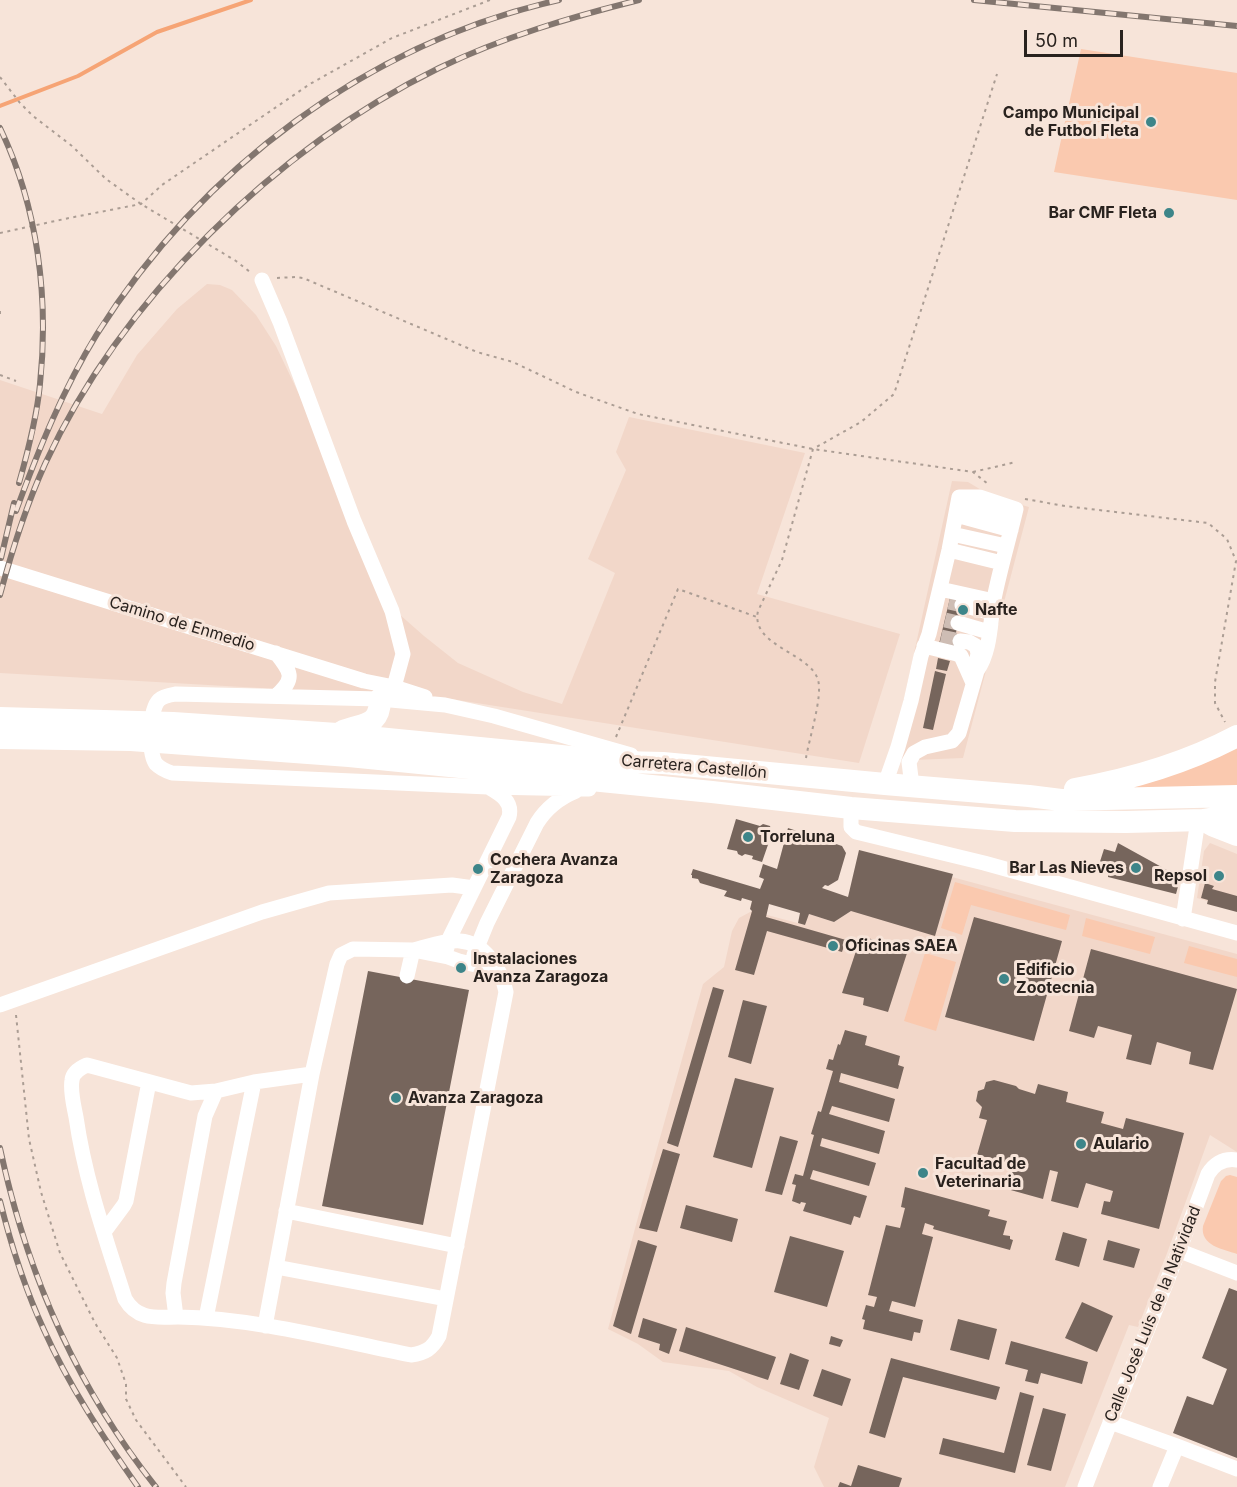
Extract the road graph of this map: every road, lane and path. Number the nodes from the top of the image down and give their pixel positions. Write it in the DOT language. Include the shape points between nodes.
graph roads {
  1 [pos="490,0"];
  2 [pos="998,74"];
  3 [pos="0,78"];
  4 [pos="141,204"];
  5 [pos="0,233"];
  6 [pos="262,280"];
  7 [pos="0,311"];
  8 [pos="0,317"];
  9 [pos="0,375"];
  10 [pos="16,381"];
  11 [pos="813,449"];
  12 [pos="1016,462"];
  13 [pos="973,472"];
  14 [pos="994,489"];
  15 [pos="1023,499"];
  16 [pos="955,519"];
  17 [pos="1010,533"];
  18 [pos="949,550"];
  19 [pos="1002,563"];
  20 [pos="0,568"];
  21 [pos="947,608"];
  22 [pos="757,617"];
  23 [pos="992,617"];
  24 [pos="931,639"];
  25 [pos="960,640"];
  26 [pos="276,653"];
  27 [pos="975,677"];
  28 [pos="387,693"];
  29 [pos="276,696"];
  30 [pos="0,718"];
  31 [pos="132,731"];
  32 [pos="173,733"];
  33 [pos="337,734"];
  34 [pos="1235,737"];
  35 [pos="0,738"];
  36 [pos="611,749"];
  37 [pos="663,763"];
  38 [pos="802,776"];
  39 [pos="885,784"];
  40 [pos="912,786"];
  41 [pos="488,788"];
  42 [pos="579,789"];
  43 [pos="712,792"];
  44 [pos="1029,795"];
  45 [pos="1237,796"];
  46 [pos="851,807"];
  47 [pos="1237,816"];
  48 [pos="1200,820"];
  49 [pos="1237,835"];
  50 [pos="474,888"];
  51 [pos="462,913"];
  52 [pos="1183,919"];
  53 [pos="487,923"];
  54 [pos="1237,933"];
  55 [pos="478,946"];
  56 [pos="448,949"];
  57 [pos="413,950"];
  58 [pos="467,963"];
  59 [pos="407,976"];
  60 [pos="502,978"];
  61 [pos="7,1003"];
  62 [pos="312,1074"];
  63 [pos="149,1082"];
  64 [pos="254,1082"];
  65 [pos="216,1091"];
  66 [pos="1237,1161"];
  67 [pos="286,1211"];
  68 [pos="104,1232"];
  69 [pos="457,1246"];
  70 [pos="1180,1251"];
  71 [pos="276,1267"];
  72 [pos="1237,1273"];
  73 [pos="446,1299"];
  74 [pos="176,1317"];
  75 [pos="206,1318"];
  76 [pos="265,1326"];
  77 [pos="1110,1422"];
  78 [pos="1177,1446"];
  79 [pos="1237,1469"];
  80 [pos="186,1487"];
  81 [pos="1085,1487"];
  82 [pos="1160,1487"];
  1 -- 4 [label="path" via="392,38 310,84 162,185"];
  2 -- 11 [label="path" via="894,394 861,422"];
  3 -- 4 [label="path" via="33,116"];
  4 -- 5 [label="path"];
  4 -- 6 [label="path"];
  6 -- 11 [label="path" via="303,278 477,352 513,362 554,383 638,414"];
  6 -- 28 [label="street" via="354,521 393,611 404,654"];
  7 -- 8 [label="path"];
  9 -- 10 [label="path"];
  11 -- 13 [label="path"];
  11 -- 22 [label="path" via="782,560"];
  12 -- 13 [label="path"];
  13 -- 14 [label="path"];
  15 -- 34 [label="path" via="1208,522 1227,539 1236,561 1215,682 1215,703"];
  16 -- 17 [label="street"];
  16 -- 17 [label="street" via="959,497 980,497 1016,509"];
  16 -- 18 [label="street"];
  17 -- 19 [label="street"];
  18 -- 19 [label="street"];
  18 -- 21 [label="street"];
  19 -- 23 [label="street"];
  20 -- 26 [label="street, Camino de Enmedio"];
  21 -- 23 [label="street"];
  21 -- 23 [label="street"];
  21 -- 24 [label="street"];
  22 -- 36 [label="path" via="678,589"];
  22 -- 38 [label="path" via="767,638 809,668 818,681"];
  23 -- 27 [label="street"];
  24 -- 27 [label="street" via="963,659"];
  24 -- 39 [label="street"];
  25 -- 27 [label="street" via="976,646"];
  26 -- 28 [label="street, Camino de Enmedio" via="364,681"];
  26 -- 29 [label="street" via="290,679"];
  27 -- 40 [label="street" via="955,738 918,750 911,757"];
  28 -- 29 [label="street, Carretera Castellón"];
  28 -- 33 [label="highway" via="375,719"];
  28 -- 36 [label="street" via="494,716"];
  29 -- 41 [label="street, Carretera Castellón" via="176,694 161,698 153,714 152,757 162,770 172,773"];
  30 -- 31 [label="highway, Carretera Castellón"];
  31 -- 32 [label="highway, Carretera Castellón"];
  31 -- 35 [label="highway, Carretera Castellón"];
  32 -- 33 [label="highway, Carretera Castellón"];
  32 -- 43 [label="highway, Carretera Castellón" via="361,757"];
  33 -- 37 [label="highway, Carretera Castellón"];
  34 -- 44 [label="highway" via="1180,762 1134,776"];
  36 -- 37 [label="street"];
  37 -- 38 [label="highway, Carretera Castellón"];
  38 -- 39 [label="highway, Carretera Castellón"];
  39 -- 40 [label="highway, Carretera Castellón"];
  40 -- 44 [label="highway, Carretera Castellón"];
  41 -- 42 [label="street, Carretera Castellón"];
  41 -- 50 [label="street" via="505,798 510,812"];
  42 -- 43 [label="street, Carretera Castellón"];
  42 -- 53 [label="street" via="544,813"];
  43 -- 46 [label="highway, Carretera Castellón"];
  44 -- 45 [label="highway, Carretera Castellón" via="1061,800"];
  46 -- 48 [label="highway, Carretera Castellón" via="1015,821"];
  46 -- 52 [label="street" via="850,823 856,832"];
  47 -- 48 [label="highway, Carretera Castellón"];
  48 -- 49 [label="highway"];
  48 -- 52 [label="street"];
  50 -- 51 [label="street"];
  50 -- 61 [label="street" via="452,885 329,893 262,912"];
  51 -- 53 [label="street" via="464,921 474,926"];
  51 -- 56 [label="street"];
  52 -- 54 [label="street"];
  53 -- 55 [label="street"];
  55 -- 56 [label="street" via="466,941"];
  55 -- 58 [label="street"];
  55 -- 60 [label="street"];
  56 -- 57 [label="street"];
  56 -- 58 [label="street" via="454,960"];
  57 -- 59 [label="street"];
  57 -- 62 [label="street" via="353,949 341,955"];
  58 -- 60 [label="street" via="484,967"];
  60 -- 69 [label="street" via="506,999"];
  61 -- 80 [label="path" via="29,1139 60,1253 117,1358 126,1384 126,1399 136,1420"];
  62 -- 64 [label="street"];
  62 -- 67 [label="street"];
  63 -- 65 [label="street" via="191,1093"];
  63 -- 68 [label="street" via="126,1201"];
  63 -- 68 [label="street" via="87,1065 79,1069 72,1081 78,1130"];
  64 -- 65 [label="street"];
  64 -- 75 [label="street"];
  65 -- 74 [label="street" via="205,1116 174,1283"];
  66 -- 70 [label="street, Calle José Luis de la Natividad" via="1231,1159 1212,1167"];
  67 -- 69 [label="street"];
  67 -- 71 [label="street"];
  68 -- 74 [label="street" via="128,1305 144,1315"];
  69 -- 73 [label="street"];
  70 -- 72 [label="street"];
  70 -- 77 [label="street, Calle José Luis de la Natividad"];
  71 -- 73 [label="street"];
  71 -- 76 [label="street"];
  73 -- 76 [label="street" via="434,1344 424,1353 411,1355"];
  74 -- 75 [label="street"];
  75 -- 76 [label="street"];
  77 -- 78 [label="street"];
  77 -- 81 [label="street, Calle José Luis de la Natividad"];
  78 -- 79 [label="street"];
  78 -- 82 [label="street"];
}
